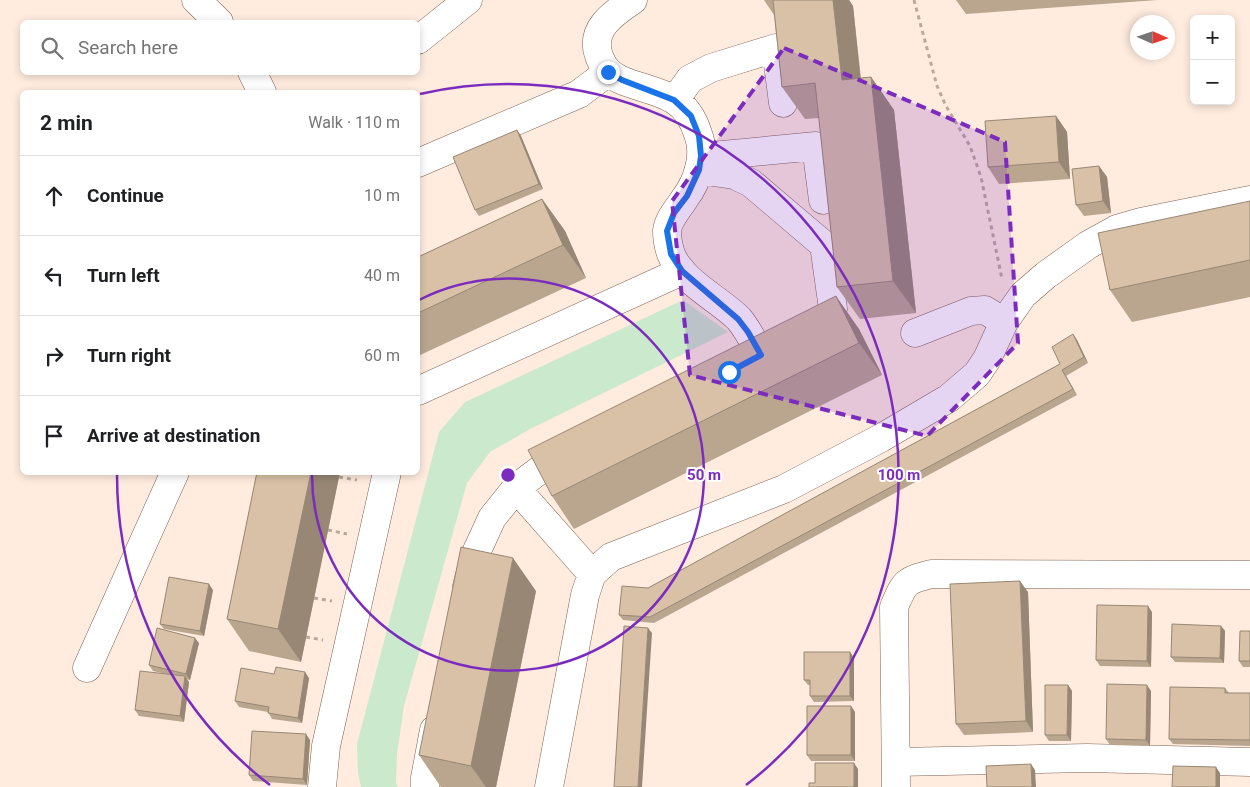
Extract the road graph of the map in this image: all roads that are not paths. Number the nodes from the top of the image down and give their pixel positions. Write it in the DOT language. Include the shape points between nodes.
graph roads {
  1 [pos="196,0"];
  2 [pos="468,0"];
  3 [pos="633,0"];
  4 [pos="216,20"];
  5 [pos="420,38"];
  6 [pos="608,72"];
  7 [pos="254,75"];
  8 [pos="261,90"];
  9 [pos="674,100"];
  10 [pos="783,103"];
  11 [pos="420,162"];
  12 [pos="700,163"];
  13 [pos="823,200"];
  14 [pos="1250,200"];
  15 [pos="682,271"];
  16 [pos="1007,317"];
  17 [pos="823,321"];
  18 [pos="915,333"];
  19 [pos="787,342"];
  20 [pos="761,355"];
  21 [pos="720,376"];
  22 [pos="420,390"];
  23 [pos="592,440"];
  24 [pos="174,475"];
  25 [pos="386,475"];
  26 [pos="516,488"];
  27 [pos="592,574"];
  28 [pos="1250,575"];
  29 [pos="462,607"];
  30 [pos="87,668"];
  31 [pos="440,706"];
  32 [pos="1250,762"];
  33 [pos="896,775"];
  34 [pos="322,787"];
  35 [pos="425,787"];
  36 [pos="549,787"];
  1 -- 4 [label="street"];
  2 -- 5 [label="street"];
  3 -- 6 [label="street" via="611,15 598,33 596,48"];
  6 -- 9 [label="street"];
  6 -- 11 [label="street" via="579,94"];
  7 -- 8 [label="street"];
  9 -- 10 [label="street" via="690,80 711,68 776,48"];
  9 -- 12 [label="street" via="691,116 699,136"];
  12 -- 13 [label="street" via="816,146"];
  12 -- 15 [label="street" via="687,196 674,213 667,231 671,254"];
  12 -- 17 [label="street" via="751,183 824,245"];
  14 -- 16 [label="street" via="1117,229 1046,276 1023,295"];
  15 -- 20 [label="street" via="738,319"];
  15 -- 22 [label="street"];
  16 -- 18 [label="street" via="986,310 971,310"];
  16 -- 27 [label="street" via="977,374 949,398 784,489 611,557"];
  19 -- 20 [label="street"];
  20 -- 21 [label="street"];
  23 -- 26 [label="street" via="548,463"];
  24 -- 30 [label="street"];
  25 -- 34 [label="street" via="326,746"];
  26 -- 27 [label="street"];
  26 -- 29 [label="street" via="492,518 478,548"];
  27 -- 36 [label="street" via="585,596"];
  28 -- 33 [label="street" via="931,574 910,579 894,607"];
  31 -- 35 [label="street" via="424,778"];
  32 -- 33 [label="street" via="1087,758"];
}
